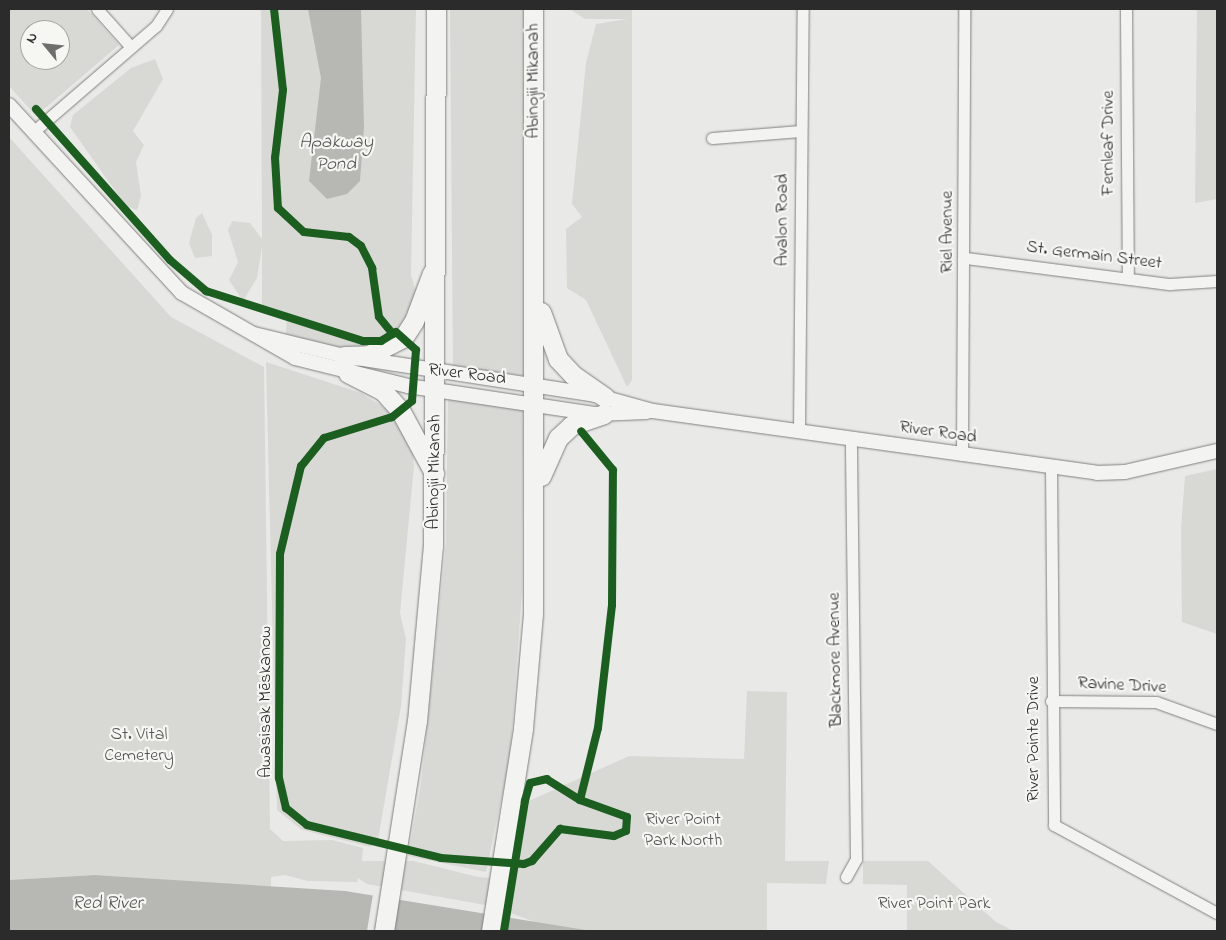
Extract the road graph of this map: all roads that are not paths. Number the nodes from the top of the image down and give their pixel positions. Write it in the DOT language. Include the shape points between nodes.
graph roads {
  1 [pos="97,9"];
  2 [pos="168,9"];
  3 [pos="436,9"];
  4 [pos="533,9"];
  5 [pos="803,9"];
  6 [pos="964,9"];
  7 [pos="1126,9"];
  8 [pos="131,47"];
  9 [pos="9,105"];
  10 [pos="801,131"];
  11 [pos="33,132"];
  12 [pos="712,138"];
  13 [pos="966,258"];
  14 [pos="436,260"];
  15 [pos="1128,277"];
  16 [pos="534,280"];
  17 [pos="1217,281"];
  18 [pos="346,365"];
  19 [pos="436,370"];
  20 [pos="436,390"];
  21 [pos="534,395"];
  22 [pos="604,406"];
  23 [pos="799,432"];
  24 [pos="850,439"];
  25 [pos="1217,451"];
  26 [pos="962,455"];
  27 [pos="1051,467"];
  28 [pos="436,477"];
  29 [pos="535,517"];
  30 [pos="1051,700"];
  31 [pos="1217,724"];
  32 [pos="846,877"];
  33 [pos="1217,913"];
  34 [pos="384,931"];
  35 [pos="491,931"];
  1 -- 8 [label="street"];
  2 -- 8 [label="street"];
  3 -- 14 [label="main road, Abinojii Mikanah"];
  4 -- 16 [label="main road, Abinojii Mikanah"];
  5 -- 10 [label="street, Avalon Road"];
  6 -- 13 [label="street, Riel Avenue"];
  7 -- 15 [label="street, Fernleaf Drive"];
  8 -- 11 [label="street"];
  9 -- 11 [label="street, River Road"];
  10 -- 12 [label="street"];
  10 -- 23 [label="street, Avalon Road"];
  11 -- 18 [label="street, River Road" via="163,276 199,306 254,334"];
  13 -- 15 [label="street, St. Germain Street"];
  13 -- 26 [label="street, Riel Avenue"];
  14 -- 18 [label="main road" via="414,321 403,338"];
  14 -- 19 [label="main road, Abinojii Mikanah"];
  15 -- 17 [label="street, St. Germain Street" via="1170,284"];
  16 -- 21 [label="main road, Abinojii Mikanah"];
  16 -- 22 [label="main road" via="548,340 558,359"];
  18 -- 19 [label="street, River Road"];
  18 -- 20 [label="street, River Road"];
  18 -- 28 [label="main road" via="382,390 400,410"];
  19 -- 20 [label="main road, Abinojii Mikanah"];
  19 -- 21 [label="street, River Road"];
  20 -- 21 [label="street, River Road"];
  20 -- 28 [label="main road, Abinojii Mikanah"];
  21 -- 22 [label="street, River Road"];
  21 -- 22 [label="street, River Road"];
  21 -- 29 [label="main road, Abinojii Mikanah"];
  22 -- 23 [label="street, River Road"];
  22 -- 29 [label="main road" via="572,425 549,451"];
  23 -- 24 [label="street, River Road"];
  24 -- 26 [label="street, River Road"];
  24 -- 32 [label="street, Blackmore Avenue" via="856,859"];
  25 -- 27 [label="street, River Road" via="1124,472"];
  26 -- 27 [label="street, River Road"];
  27 -- 30 [label="street, River Pointe Drive"];
  28 -- 34 [label="main road, Abinojii Mikanah" via="426,644"];
  29 -- 35 [label="main road, Abinojii Mikanah" via="529,665"];
  30 -- 31 [label="street, Ravine Drive" via="1156,702"];
  30 -- 33 [label="street, River Pointe Drive" via="1054,825"];
}
